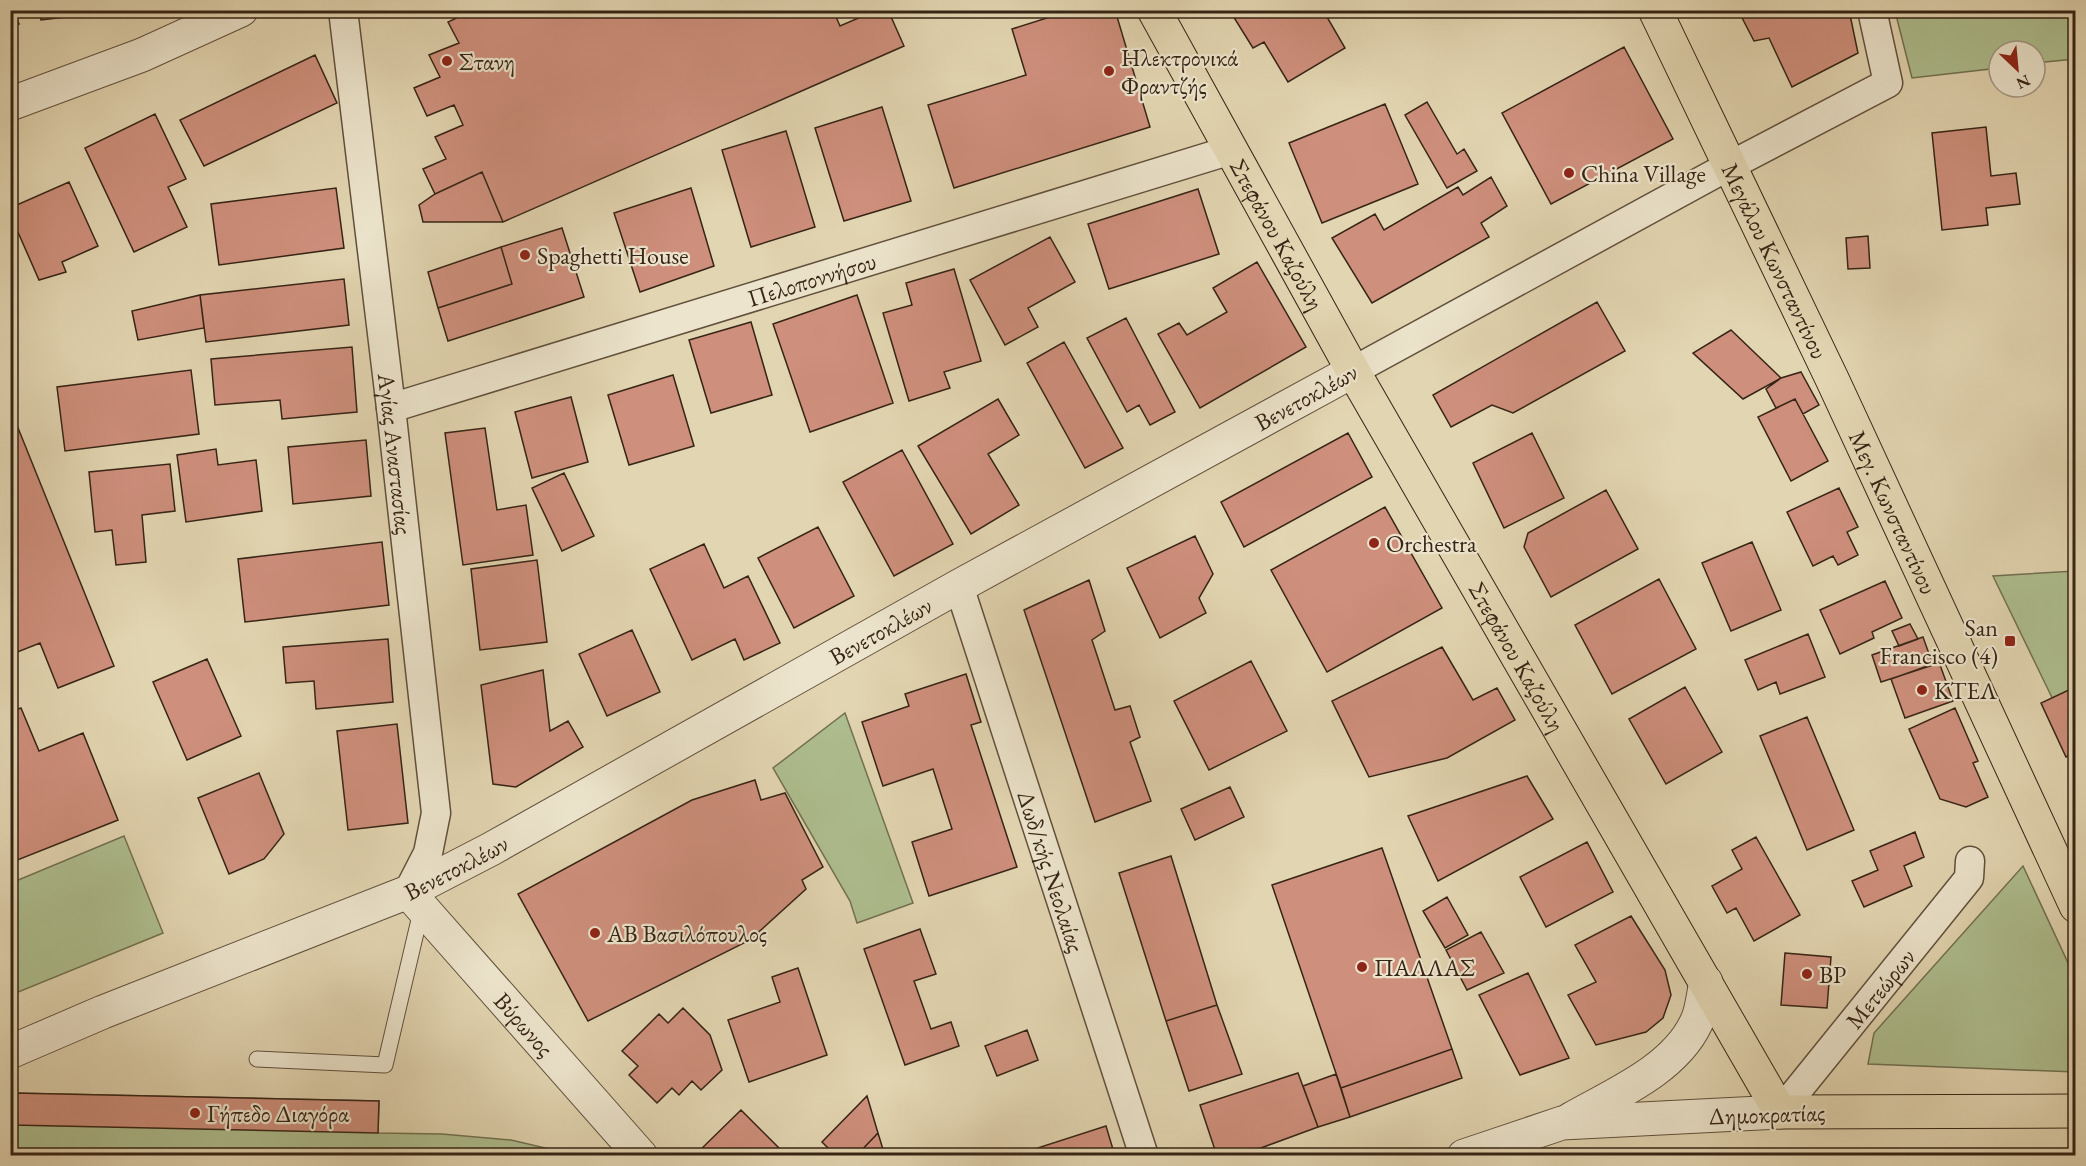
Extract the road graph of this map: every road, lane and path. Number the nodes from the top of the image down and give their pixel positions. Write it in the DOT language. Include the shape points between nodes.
graph roads {
  1 [pos="241,10"];
  2 [pos="343,10"];
  3 [pos="1154,10"];
  4 [pos="1655,10"];
  5 [pos="1872,10"];
  6 [pos="10,104"];
  7 [pos="1231,150"];
  8 [pos="1729,166"];
  9 [pos="1353,371"];
  10 [pos="1833,381"];
  11 [pos="391,408"];
  12 [pos="958,586"];
  13 [pos="1970,861"];
  14 [pos="415,900"];
  15 [pos="2076,906"];
  16 [pos="1706,982"];
  17 [pos="10,1052"];
  18 [pos="257,1059"];
  19 [pos="2076,1111"];
  20 [pos="1780,1112"];
  21 [pos="1562,1123"];
  22 [pos="641,1155"];
  23 [pos="1144,1155"];
  24 [pos="1464,1155"];
  1 -- 6 [label="street" via="142,56"];
  2 -- 11 [label="street, Αγίας Αναστασίας"];
  3 -- 7 [label="main road, Στεφάνου Καζούλη"];
  4 -- 8 [label="main road, Μεγάλου Κωνσταντίνου"];
  5 -- 8 [label="street, Βενετοκλέων" via="1888,83"];
  7 -- 9 [label="main road, Στεφάνου Καζούλη"];
  7 -- 11 [label="street, Πελοποννήσου"];
  8 -- 9 [label="street, Βενετοκλέων"];
  8 -- 10 [label="main road, Μεγάλου Κωνσταντίνου"];
  9 -- 12 [label="street, Βενετοκλέων"];
  9 -- 16 [label="main road, Στεφάνου Καζούλη"];
  10 -- 15 [label="main road, Μεγ. Κωνσταντίνου"];
  11 -- 14 [label="street, Αγίας Αναστασίας" via="436,813"];
  12 -- 14 [label="street, Βενετοκλέων" via="491,849"];
  12 -- 23 [label="street, Δωδ/κής Νεολαίας"];
  13 -- 20 [label="street, Μετεώρων" via="1969,878"];
  14 -- 17 [label="street, Βενετοκλέων" via="103,1012"];
  14 -- 18 [label="lane" via="385,1065"];
  14 -- 22 [label="street, Βύρωνος"];
  16 -- 20 [label="main road, Στεφάνου Καζούλη"];
  16 -- 21 [label="street" via="1697,1023 1662,1065"];
  19 -- 20 [label="main road, Δημοκρατίας"];
  20 -- 21 [label="street, Δημοκρατίας"];
  21 -- 24 [label="street, Δημοκρατίας"];
}
